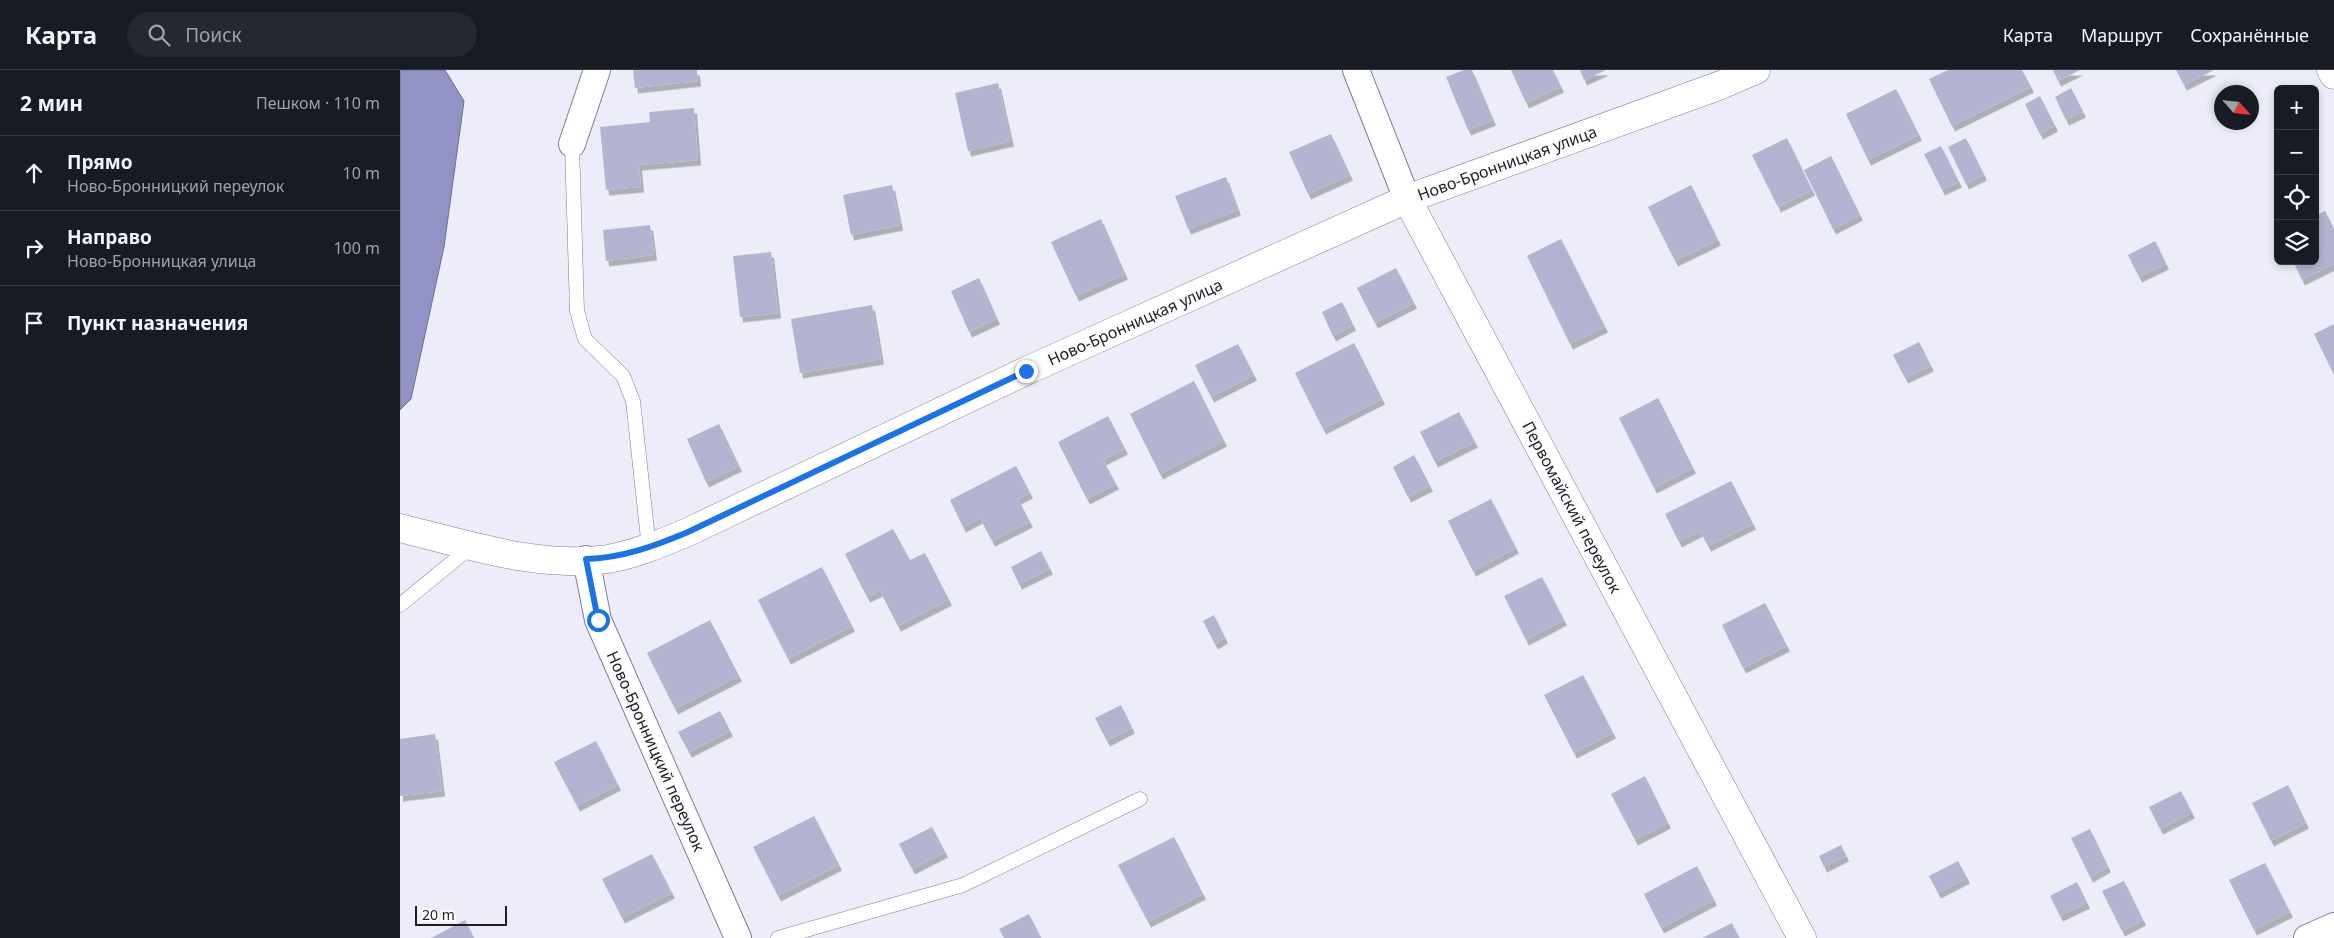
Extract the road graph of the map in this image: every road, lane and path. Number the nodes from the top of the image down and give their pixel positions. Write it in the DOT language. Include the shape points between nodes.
graph roads {
  1 [pos="597,70"];
  2 [pos="1356,70"];
  3 [pos="1756,70"];
  4 [pos="2331,70"];
  5 [pos="2334,75"];
  6 [pos="572,144"];
  7 [pos="1407,199"];
  8 [pos="400,528"];
  9 [pos="472,546"];
  10 [pos="649,548"];
  11 [pos="586,559"];
  12 [pos="400,605"];
  13 [pos="1140,799"];
  14 [pos="2334,926"];
  15 [pos="738,938"];
  16 [pos="778,938"];
  17 [pos="1802,938"];
  18 [pos="2307,938"];
  1 -- 6 [label="street"];
  2 -- 7 [label="street, Первомайский переулок"];
  3 -- 7 [label="street, Ново-Бронницкая улица"];
  4 -- 5 [label="street"];
  6 -- 10 [label="lane" via="577,311 585,339 623,376 634,401"];
  7 -- 10 [label="street, Ново-Бронницкая улица" via="1026,371"];
  7 -- 17 [label="street, Первомайский переулок"];
  8 -- 9 [label="street, Ново-Бронницкая улица"];
  9 -- 11 [label="street, Ново-Бронницкая улица" via="551,560"];
  9 -- 12 [label="lane"];
  10 -- 11 [label="street, Ново-Бронницкая улица" via="608,559"];
  11 -- 15 [label="street, Ново-Бронницкий переулок" via="598,620"];
  13 -- 16 [label="lane" via="963,885"];
  14 -- 18 [label="street"];
}
